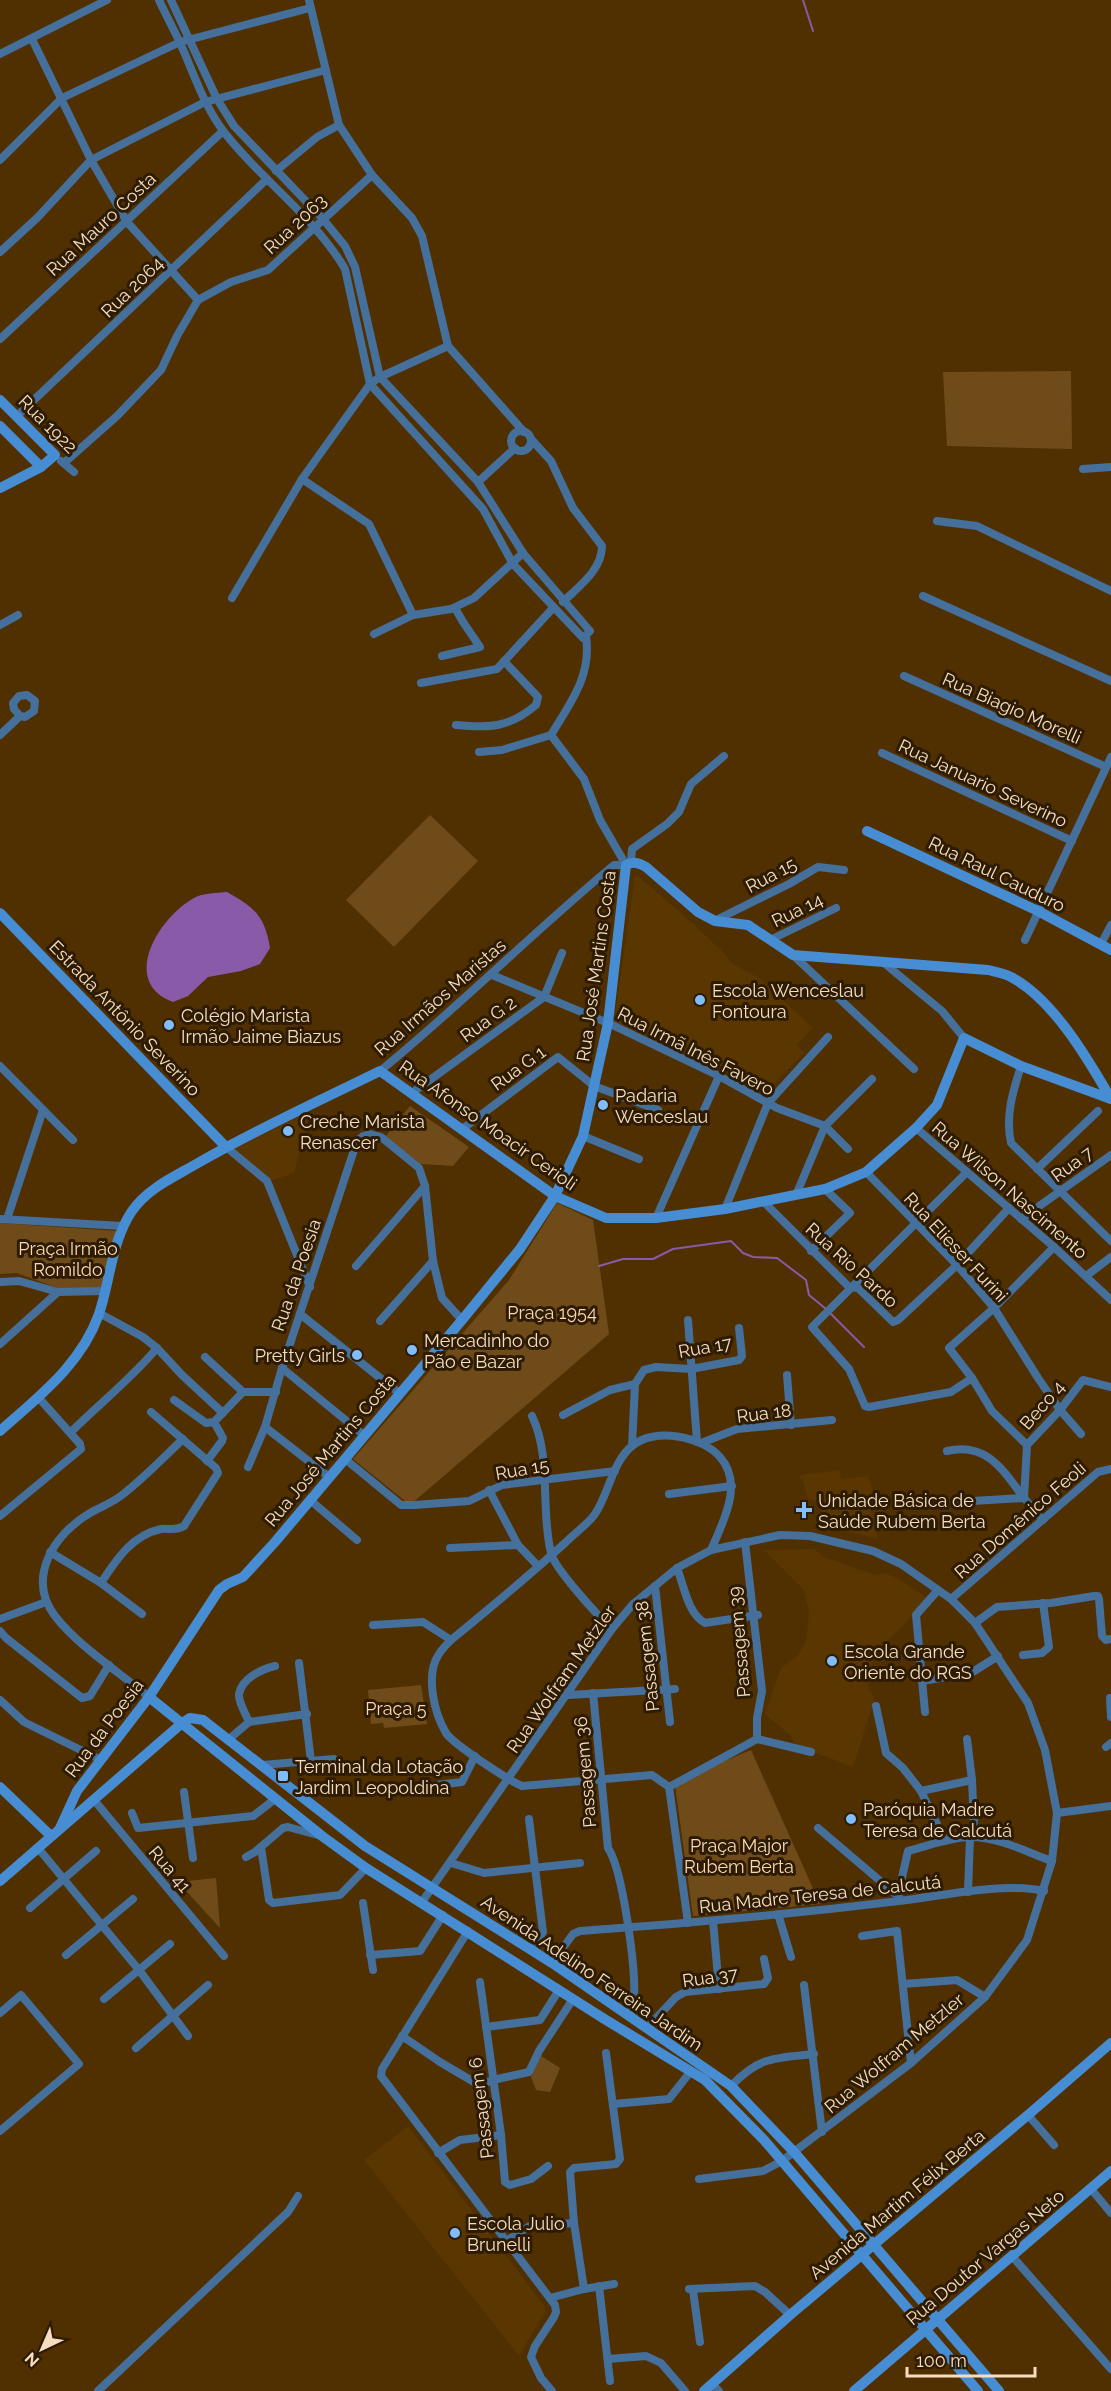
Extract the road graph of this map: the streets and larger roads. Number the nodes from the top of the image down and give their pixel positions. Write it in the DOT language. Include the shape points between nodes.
graph roads {
  1 [pos="107,0"];
  2 [pos="159,0"];
  3 [pos="171,0"];
  4 [pos="310,4"];
  5 [pos="190,38"];
  6 [pos="32,39"];
  7 [pos="180,42"];
  8 [pos="0,54"];
  9 [pos="326,70"];
  10 [pos="62,98"];
  11 [pos="217,99"];
  12 [pos="205,102"];
  13 [pos="339,125"];
  14 [pos="223,131"];
  15 [pos="0,160"];
  16 [pos="92,160"];
  17 [pos="276,171"];
  18 [pos="372,175"];
  19 [pos="267,179"];
  20 [pos="323,219"];
  21 [pos="127,222"];
  22 [pos="314,228"];
  23 [pos="0,252"];
  24 [pos="170,271"];
  25 [pos="198,300"];
  26 [pos="0,339"];
  27 [pos="448,346"];
  28 [pos="380,377"];
  29 [pos="370,384"];
  30 [pos="0,400"];
  31 [pos="17,416"];
  32 [pos="509,416"];
  33 [pos="1,429"];
  34 [pos="524,432"];
  35 [pos="513,436"];
  36 [pos="531,439"];
  37 [pos="515,448"];
  38 [pos="524,450"];
  39 [pos="545,453"];
  40 [pos="55,455"];
  41 [pos="64,464"];
  42 [pos="40,467"];
  43 [pos="1111,467"];
  44 [pos="1083,469"];
  45 [pos="74,472"];
  46 [pos="302,479"];
  47 [pos="478,482"];
  48 [pos="0,488"];
  49 [pos="938,521"];
  50 [pos="523,553"];
  51 [pos="513,564"];
  52 [pos="1111,591"];
  53 [pos="923,596"];
  54 [pos="232,598"];
  55 [pos="563,602"];
  56 [pos="455,608"];
  57 [pos="553,608"];
  58 [pos="18,615"];
  59 [pos="413,615"];
  60 [pos="0,625"];
  61 [pos="374,634"];
  62 [pos="586,636"];
  63 [pos="442,656"];
  64 [pos="504,661"];
  65 [pos="904,676"];
  66 [pos="1111,681"];
  67 [pos="421,683"];
  68 [pos="20,716"];
  69 [pos="456,725"];
  70 [pos="0,735"];
  71 [pos="551,735"];
  72 [pos="479,752"];
  73 [pos="882,753"];
  74 [pos="724,756"];
  75 [pos="1111,758"];
  76 [pos="1106,767"];
  77 [pos="867,831"];
  78 [pos="1071,841"];
  79 [pos="628,864"];
  80 [pos="844,870"];
  81 [pos="836,908"];
  82 [pos="1038,912"];
  83 [pos="0,913"];
  84 [pos="715,921"];
  85 [pos="1111,925"];
  86 [pos="770,940"];
  87 [pos="1024,940"];
  88 [pos="1106,947"];
  89 [pos="562,953"];
  90 [pos="793,955"];
  91 [pos="884,963"];
  92 [pos="492,975"];
  93 [pos="544,997"];
  94 [pos="608,1023"];
  95 [pos="828,1037"];
  96 [pos="964,1038"];
  97 [pos="0,1066"];
  98 [pos="1021,1066"];
  99 [pos="914,1069"];
  100 [pos="380,1071"];
  101 [pos="719,1077"];
  102 [pos="872,1078"];
  103 [pos="594,1086"];
  104 [pos="412,1094"];
  105 [pos="1111,1099"];
  106 [pos="768,1103"];
  107 [pos="43,1110"];
  108 [pos="658,1110"];
  109 [pos="1098,1111"];
  110 [pos="825,1126"];
  111 [pos="916,1128"];
  112 [pos="461,1130"];
  113 [pos="583,1136"];
  114 [pos="73,1140"];
  115 [pos="226,1147"];
  116 [pos="848,1149"];
  117 [pos="1111,1155"];
  118 [pos="639,1159"];
  119 [pos="1038,1169"];
  120 [pos="866,1172"];
  121 [pos="968,1172"];
  122 [pos="425,1186"];
  123 [pos="825,1189"];
  124 [pos="1060,1192"];
  125 [pos="796,1195"];
  126 [pos="555,1196"];
  127 [pos="764,1202"];
  128 [pos="1009,1208"];
  129 [pos="725,1209"];
  130 [pos="656,1218"];
  131 [pos="3,1219"];
  132 [pos="1022,1219"];
  133 [pos="915,1224"];
  134 [pos="123,1226"];
  135 [pos="1111,1241"];
  136 [pos="1054,1247"];
  137 [pos="811,1251"];
  138 [pos="1111,1257"];
  139 [pos="433,1261"];
  140 [pos="957,1265"];
  141 [pos="356,1266"];
  142 [pos="1086,1276"];
  143 [pos="0,1282"];
  144 [pos="310,1287"];
  145 [pos="849,1287"];
  146 [pos="104,1291"];
  147 [pos="58,1292"];
  148 [pos="1111,1300"];
  149 [pos="994,1308"];
  150 [pos="99,1313"];
  151 [pos="300,1314"];
  152 [pos="462,1320"];
  153 [pos="688,1320"];
  154 [pos="380,1321"];
  155 [pos="740,1328"];
  156 [pos="0,1344"];
  157 [pos="157,1348"];
  158 [pos="205,1357"];
  159 [pos="282,1368"];
  160 [pos="691,1368"];
  161 [pos="787,1375"];
  162 [pos="972,1378"];
  163 [pos="635,1384"];
  164 [pos="1111,1387"];
  165 [pos="243,1392"];
  166 [pos="276,1392"];
  167 [pos="399,1393"];
  168 [pos="38,1397"];
  169 [pos="174,1400"];
  170 [pos="1060,1410"];
  171 [pos="151,1412"];
  172 [pos="223,1413"];
  173 [pos="563,1415"];
  174 [pos="532,1416"];
  175 [pos="832,1420"];
  176 [pos="214,1422"];
  177 [pos="791,1425"];
  178 [pos="265,1427"];
  179 [pos="0,1431"];
  180 [pos="71,1432"];
  181 [pos="1081,1434"];
  182 [pos="364,1436"];
  183 [pos="183,1439"];
  184 [pos="699,1442"];
  185 [pos="1027,1445"];
  186 [pos="632,1446"];
  187 [pos="947,1451"];
  188 [pos="345,1459"];
  189 [pos="207,1461"];
  190 [pos="248,1467"];
  191 [pos="1111,1469"];
  192 [pos="615,1471"];
  193 [pos="329,1477"];
  194 [pos="544,1479"];
  195 [pos="732,1486"];
  196 [pos="489,1490"];
  197 [pos="669,1494"];
  198 [pos="1024,1498"];
  199 [pos="310,1500"];
  200 [pos="956,1502"];
  201 [pos="0,1516"];
  202 [pos="1043,1520"];
  203 [pos="357,1540"];
  204 [pos="745,1542"];
  205 [pos="518,1545"];
  206 [pos="450,1548"];
  207 [pos="711,1550"];
  208 [pos="50,1552"];
  209 [pos="551,1556"];
  210 [pos="538,1566"];
  211 [pos="677,1568"];
  212 [pos="101,1583"];
  213 [pos="655,1586"];
  214 [pos="219,1590"];
  215 [pos="938,1590"];
  216 [pos="951,1599"];
  217 [pos="46,1602"];
  218 [pos="1047,1603"];
  219 [pos="142,1614"];
  220 [pos="756,1615"];
  221 [pos="0,1619"];
  222 [pos="975,1623"];
  223 [pos="373,1625"];
  224 [pos="612,1629"];
  225 [pos="0,1631"];
  226 [pos="1111,1639"];
  227 [pos="451,1640"];
  228 [pos="1023,1655"];
  229 [pos="998,1656"];
  230 [pos="299,1663"];
  231 [pos="109,1665"];
  232 [pos="275,1666"];
  233 [pos="922,1681"];
  234 [pos="671,1689"];
  235 [pos="593,1693"];
  236 [pos="568,1695"];
  237 [pos="149,1697"];
  238 [pos="1110,1698"];
  239 [pos="0,1700"];
  240 [pos="876,1706"];
  241 [pos="926,1712"];
  242 [pos="307,1714"];
  243 [pos="1111,1717"];
  244 [pos="249,1722"];
  245 [pos="670,1722"];
  246 [pos="181,1724"];
  247 [pos="229,1739"];
  248 [pos="967,1739"];
  249 [pos="757,1740"];
  250 [pos="811,1752"];
  251 [pos="475,1756"];
  252 [pos="101,1760"];
  253 [pos="334,1760"];
  254 [pos="311,1761"];
  255 [pos="262,1765"];
  256 [pos="508,1780"];
  257 [pos="972,1780"];
  258 [pos="601,1781"];
  259 [pos="0,1787"];
  260 [pos="669,1787"];
  261 [pos="412,1788"];
  262 [pos="921,1791"];
  263 [pos="184,1792"];
  264 [pos="275,1799"];
  265 [pos="94,1800"];
  266 [pos="1111,1806"];
  267 [pos="132,1813"];
  268 [pos="1058,1813"];
  269 [pos="529,1819"];
  270 [pos="189,1824"];
  271 [pos="60,1828"];
  272 [pos="818,1828"];
  273 [pos="51,1836"];
  274 [pos="322,1836"];
  275 [pos="970,1837"];
  276 [pos="945,1841"];
  277 [pos="261,1847"];
  278 [pos="38,1848"];
  279 [pos="96,1851"];
  280 [pos="246,1857"];
  281 [pos="193,1858"];
  282 [pos="1052,1861"];
  283 [pos="451,1863"];
  284 [pos="580,1863"];
  285 [pos="535,1867"];
  286 [pos="366,1868"];
  287 [pos="65,1879"];
  288 [pos="0,1881"];
  289 [pos="433,1888"];
  290 [pos="1044,1891"];
  291 [pos="968,1892"];
  292 [pos="899,1898"];
  293 [pos="133,1899"];
  294 [pos="422,1902"];
  295 [pos="363,1903"];
  296 [pos="30,1908"];
  297 [pos="778,1914"];
  298 [pos="444,1915"];
  299 [pos="713,1921"];
  300 [pos="688,1923"];
  301 [pos="102,1925"];
  302 [pos="628,1928"];
  303 [pos="468,1931"];
  304 [pos="862,1936"];
  305 [pos="170,1944"];
  306 [pos="532,1951"];
  307 [pos="66,1955"];
  308 [pos="370,1955"];
  309 [pos="224,1956"];
  310 [pos="791,1957"];
  311 [pos="764,1959"];
  312 [pos="552,1963"];
  313 [pos="138,1970"];
  314 [pos="373,1970"];
  315 [pos="480,1982"];
  316 [pos="579,1982"];
  317 [pos="903,1984"];
  318 [pos="208,1985"];
  319 [pos="804,1985"];
  320 [pos="719,1989"];
  321 [pos="558,1990"];
  322 [pos="602,1996"];
  323 [pos="985,1996"];
  324 [pos="104,1999"];
  325 [pos="573,1999"];
  326 [pos="593,2012"];
  327 [pos="0,2013"];
  328 [pos="172,2015"];
  329 [pos="630,2016"];
  330 [pos="486,2027"];
  331 [pos="647,2028"];
  332 [pos="188,2036"];
  333 [pos="402,2036"];
  334 [pos="1111,2043"];
  335 [pos="136,2048"];
  336 [pos="606,2053"];
  337 [pos="814,2054"];
  338 [pos="911,2064"];
  339 [pos="691,2071"];
  340 [pos="494,2080"];
  341 [pos="731,2086"];
  342 [pos="612,2104"];
  343 [pos="1028,2115"];
  344 [pos="0,2131"];
  345 [pos="822,2132"];
  346 [pos="501,2135"];
  347 [pos="1054,2145"];
  348 [pos="438,2153"];
  349 [pos="795,2153"];
  350 [pos="783,2161"];
  351 [pos="548,2166"];
  352 [pos="1111,2171"];
  353 [pos="699,2179"];
  354 [pos="1091,2189"];
  355 [pos="298,2196"];
  356 [pos="1111,2213"];
  357 [pos="574,2223"];
  358 [pos="506,2241"];
  359 [pos="873,2246"];
  360 [pos="861,2256"];
  361 [pos="1012,2256"];
  362 [pos="614,2284"];
  363 [pos="599,2286"];
  364 [pos="584,2289"];
  365 [pos="550,2298"];
  366 [pos="790,2315"];
  367 [pos="936,2319"];
  368 [pos="924,2330"];
  369 [pos="700,2342"];
  370 [pos="608,2360"];
  371 [pos="1111,2369"];
  372 [pos="610,2381"];
  373 [pos="712,2389"];
  374 [pos="98,2391"];
  375 [pos="552,2391"];
  376 [pos="685,2391"];
  377 [pos="854,2391"];
  378 [pos="978,2391"];
  379 [pos="999,2391"];
  1 -- 6 [label="street"];
  2 -- 7 [label="street"];
  3 -- 5 [label="street"];
  4 -- 5 [label="street"];
  4 -- 9 [label="street"];
  5 -- 7 [label="street"];
  5 -- 11 [label="street"];
  6 -- 8 [label="street"];
  6 -- 10 [label="street"];
  7 -- 10 [label="street"];
  7 -- 12 [label="street"];
  9 -- 11 [label="street"];
  9 -- 13 [label="street"];
  10 -- 15 [label="street"];
  10 -- 16 [label="street"];
  11 -- 12 [label="street"];
  11 -- 17 [label="street" via="234,126"];
  12 -- 14 [label="street"];
  12 -- 16 [label="street"];
  13 -- 17 [label="street" via="317,137"];
  13 -- 18 [label="street"];
  14 -- 19 [label="street"];
  14 -- 21 [label="street, Rua Mauro Costa"];
  16 -- 21 [label="street"];
  16 -- 23 [label="street"];
  17 -- 20 [label="street"];
  18 -- 20 [label="street, Rua 2063"];
  18 -- 27 [label="street" via="412,218 422,236"];
  19 -- 22 [label="street"];
  19 -- 24 [label="street, Rua 2064"];
  20 -- 22 [label="street, Rua 2063"];
  20 -- 28 [label="street" via="345,246 355,267"];
  21 -- 24 [label="street"];
  21 -- 26 [label="street, Rua Mauro Costa"];
  22 -- 25 [label="street, Rua 2063" via="268,270 231,282"];
  22 -- 29 [label="street" via="345,269"];
  24 -- 25 [label="street"];
  24 -- 31 [label="street, Rua 2064"];
  25 -- 41 [label="street" via="161,370"];
  27 -- 28 [label="street"];
  27 -- 32 [label="street"];
  28 -- 29 [label="street"];
  28 -- 47 [label="street"];
  29 -- 46 [label="street"];
  29 -- 51 [label="street" via="483,510"];
  30 -- 31 [label="street, Rua 1922"];
  31 -- 33 [label="street"];
  31 -- 40 [label="street, Rua 1922"];
  32 -- 34 [label="street"];
  32 -- 35 [label="street"];
  33 -- 42 [label="street, Rua 1922"];
  34 -- 35 [label="street"];
  34 -- 36 [label="street"];
  35 -- 37 [label="street"];
  36 -- 38 [label="street"];
  36 -- 39 [label="street"];
  37 -- 38 [label="street"];
  37 -- 47 [label="street"];
  38 -- 39 [label="street"];
  39 -- 55 [label="street" via="573,508 602,546 595,570"];
  40 -- 41 [label="street, Rua 1922"];
  40 -- 42 [label="street"];
  41 -- 45 [label="street, Rua 1922"];
  42 -- 48 [label="street"];
  43 -- 44 [label="street"];
  46 -- 54 [label="street"];
  46 -- 59 [label="street" via="369,524"];
  47 -- 50 [label="street"];
  49 -- 52 [label="street" via="977,526"];
  50 -- 51 [label="street"];
  50 -- 55 [label="street"];
  51 -- 56 [label="street" via="474,598"];
  51 -- 57 [label="street"];
  53 -- 66 [label="street"];
  55 -- 62 [label="street" via="590,631"];
  56 -- 59 [label="street"];
  56 -- 63 [label="street" via="480,646"];
  57 -- 62 [label="street" via="580,637"];
  57 -- 64 [label="street"];
  58 -- 60 [label="street"];
  59 -- 61 [label="street"];
  62 -- 71 [label="street" via="585,674"];
  64 -- 67 [label="street" via="497,669"];
  64 -- 69 [label="street" via="538,697 536,705 511,722 488,728"];
  65 -- 76 [label="street, Rua Biagio Morelli"];
  68 -- 70 [label="street"];
  71 -- 72 [label="street" via="502,750"];
  71 -- 79 [label="street" via="584,779 600,820"];
  73 -- 78 [label="street, Rua Januario Severino"];
  74 -- 79 [label="street" via="691,784 679,812 632,849"];
  75 -- 76 [label="street"];
  76 -- 78 [label="street"];
  77 -- 82 [label="street, Rua Raul Cauduro"];
  78 -- 82 [label="street"];
  79 -- 84 [label="street" via="646,867 698,912"];
  79 -- 92 [label="street, Rua Irmãos Maristas" via="614,865"];
  79 -- 94 [label="street, Rua José Martins Costa"];
  80 -- 84 [label="street, Rua 15" via="818,867"];
  81 -- 86 [label="street, Rua 14"];
  82 -- 87 [label="street"];
  82 -- 88 [label="street, Rua Raul Cauduro"];
  83 -- 115 [label="street, Estrada Antônio Severino"];
  84 -- 86 [label="street" via="748,925"];
  85 -- 88 [label="street"];
  86 -- 90 [label="street"];
  89 -- 93 [label="street, Rua G 2"];
  90 -- 91 [label="street"];
  90 -- 99 [label="street"];
  91 -- 96 [label="street" via="942,1011"];
  91 -- 105 [label="street" via="988,969 1009,976 1045,1004 1082,1050"];
  92 -- 93 [label="street, Rua Irmã Inês Favero"];
  92 -- 100 [label="street, Rua Irmãos Maristas"];
  93 -- 94 [label="street, Rua Irmã Inês Favero"];
  93 -- 104 [label="street, Rua G 2"];
  94 -- 101 [label="street, Rua Irmã Inês Favero"];
  94 -- 103 [label="street, Rua José Martins Costa"];
  95 -- 106 [label="street"];
  96 -- 98 [label="street"];
  96 -- 111 [label="street, Rua Afonso Moacir Cerioli" via="937,1105"];
  97 -- 107 [label="street"];
  98 -- 105 [label="street"];
  98 -- 119 [label="street" via="1011,1101 1009,1132 1011,1143"];
  100 -- 104 [label="street, Rua Afonso Moacir Cerioli"];
  100 -- 115 [label="street, Rua Irmãos Maristas"];
  101 -- 106 [label="street, Rua Irmã Inês Favero"];
  101 -- 130 [label="street"];
  102 -- 110 [label="street"];
  103 -- 108 [label="street, Rua G 1"];
  103 -- 112 [label="street, Rua G 1" via="558,1057"];
  103 -- 113 [label="street, Rua José Martins Costa"];
  104 -- 112 [label="street, Rua Afonso Moacir Cerioli"];
  106 -- 110 [label="street, Rua Irmã Inês Favero"];
  106 -- 129 [label="street"];
  107 -- 114 [label="street"];
  107 -- 131 [label="street"];
  109 -- 119 [label="street"];
  110 -- 116 [label="street, Rua Irmã Inês Favero"];
  110 -- 125 [label="street"];
  111 -- 120 [label="street, Rua Afonso Moacir Cerioli"];
  111 -- 121 [label="street, Rua Wilson Nascimento"];
  112 -- 126 [label="street, Rua Afonso Moacir Cerioli"];
  113 -- 118 [label="street"];
  113 -- 126 [label="street, Rua José Martins Costa"];
  115 -- 134 [label="street" via="155,1188 142,1198"];
  115 -- 144 [label="street, Estrada Antônio Severino" via="267,1181"];
  117 -- 124 [label="street, Rua 7"];
  119 -- 124 [label="street"];
  120 -- 123 [label="street, Rua Afonso Moacir Cerioli"];
  120 -- 133 [label="street, Rua Elieser Furini"];
  121 -- 128 [label="street, Rua Wilson Nascimento"];
  121 -- 133 [label="street"];
  122 -- 139 [label="street"];
  122 -- 141 [label="street"];
  122 -- 144 [label="street, Rua da Poesia" via="419,1168 381,1137 370,1134 357,1141"];
  123 -- 125 [label="street, Rua Afonso Moacir Cerioli"];
  123 -- 137 [label="street" via="850,1213"];
  124 -- 132 [label="street, Rua 7"];
  124 -- 135 [label="street"];
  125 -- 127 [label="street, Rua Afonso Moacir Cerioli"];
  126 -- 130 [label="street, Rua Afonso Moacir Cerioli" via="606,1218"];
  126 -- 152 [label="street, Rua José Martins Costa" via="520,1249"];
  127 -- 129 [label="street, Rua Afonso Moacir Cerioli"];
  127 -- 137 [label="street, Rua Rio Pardo"];
  128 -- 132 [label="street, Rua Wilson Nascimento"];
  128 -- 140 [label="street"];
  129 -- 130 [label="street, Rua Afonso Moacir Cerioli"];
  131 -- 134 [label="street"];
  132 -- 136 [label="street, Rua Wilson Nascimento"];
  133 -- 140 [label="street, Rua Elieser Furini"];
  133 -- 145 [label="street"];
  134 -- 146 [label="street"];
  136 -- 142 [label="street, Rua Wilson Nascimento"];
  136 -- 149 [label="street"];
  137 -- 145 [label="street, Rua Rio Pardo"];
  138 -- 142 [label="street"];
  139 -- 152 [label="street" via="442,1298"];
  139 -- 154 [label="street"];
  140 -- 145 [label="street, Rua Rio Pardo" via="896,1322 858,1288"];
  140 -- 149 [label="street, Rua Elieser Furini"];
  142 -- 148 [label="street, Rua Wilson Nascimento"];
  143 -- 147 [label="street" via="19,1281"];
  144 -- 151 [label="street, Rua da Poesia"];
  145 -- 162 [label="street" via="812,1327 849,1369 865,1406 951,1392"];
  146 -- 147 [label="street"];
  146 -- 150 [label="street"];
  147 -- 156 [label="street"];
  149 -- 162 [label="street" via="950,1348"];
  149 -- 170 [label="street, Rua Elieser Furini"];
  150 -- 157 [label="street" via="143,1336"];
  150 -- 168 [label="street" via="79,1354"];
  151 -- 159 [label="street, Rua da Poesia"];
  151 -- 167 [label="street"];
  152 -- 167 [label="street, Rua José Martins Costa"];
  153 -- 160 [label="street"];
  155 -- 160 [label="street, Rua 17" via="739,1360"];
  157 -- 172 [label="street"];
  157 -- 180 [label="street" via="134,1375"];
  158 -- 165 [label="street"];
  159 -- 166 [label="street, Rua da Poesia"];
  159 -- 182 [label="street"];
  160 -- 163 [label="street, Rua 17" via="644,1370"];
  160 -- 184 [label="street"];
  161 -- 177 [label="street"];
  162 -- 185 [label="street" via="992,1411"];
  163 -- 173 [label="street" via="610,1390"];
  163 -- 186 [label="street"];
  164 -- 170 [label="street, Beco 4" via="1083,1380"];
  165 -- 166 [label="street"];
  165 -- 172 [label="street"];
  166 -- 178 [label="street, Rua da Poesia"];
  167 -- 182 [label="street, Rua José Martins Costa"];
  168 -- 179 [label="street"];
  168 -- 180 [label="street"];
  169 -- 176 [label="street" via="203,1422"];
  170 -- 181 [label="street, Rua Elieser Furini"];
  170 -- 185 [label="street, Beco 4"];
  171 -- 183 [label="street"];
  172 -- 176 [label="street"];
  174 -- 194 [label="street" via="541,1435"];
  175 -- 177 [label="street, Rua 18"];
  176 -- 189 [label="street" via="223,1438"];
  177 -- 184 [label="street, Rua 18" via="736,1429"];
  178 -- 190 [label="street, Rua da Poesia"];
  178 -- 193 [label="street"];
  180 -- 201 [label="street" via="81,1449"];
  182 -- 188 [label="street, Rua José Martins Costa"];
  183 -- 189 [label="street"];
  183 -- 208 [label="street" via="137,1483 64,1532"];
  184 -- 186 [label="street" via="655,1436"];
  184 -- 195 [label="street" via="715,1450 726,1463"];
  185 -- 198 [label="street"];
  186 -- 192 [label="street"];
  187 -- 198 [label="street" via="973,1450 998,1463"];
  188 -- 193 [label="street, Rua José Martins Costa"];
  188 -- 196 [label="street, Rua 15" via="401,1504 469,1501"];
  189 -- 212 [label="street" via="218,1473 184,1526 140,1538 121,1552"];
  191 -- 202 [label="street, Rua Domênico Feoli" via="1098,1472"];
  192 -- 194 [label="street, Rua 15"];
  192 -- 209 [label="street" via="595,1514"];
  193 -- 199 [label="street, Rua José Martins Costa"];
  194 -- 196 [label="street, Rua 15"];
  194 -- 209 [label="street"];
  195 -- 197 [label="street"];
  195 -- 207 [label="street" via="728,1513"];
  196 -- 205 [label="street"];
  198 -- 200 [label="street"];
  198 -- 202 [label="street"];
  199 -- 203 [label="street"];
  199 -- 214 [label="street, Rua José Martins Costa" via="248,1573"];
  202 -- 216 [label="street, Rua Domênico Feoli"];
  204 -- 207 [label="street, Rua Wolfram Metzler"];
  204 -- 215 [label="street, Rua Wolfram Metzler" via="780,1535 849,1544 901,1564"];
  204 -- 220 [label="street, Passagem 39"];
  205 -- 206 [label="street"];
  205 -- 210 [label="street"];
  207 -- 211 [label="street, Rua Wolfram Metzler"];
  208 -- 212 [label="street"];
  208 -- 217 [label="street" via="42,1575"];
  209 -- 210 [label="street"];
  209 -- 224 [label="street" via="593,1611"];
  210 -- 227 [label="street"];
  211 -- 213 [label="street, Rua Wolfram Metzler"];
  211 -- 220 [label="street" via="699,1620 705,1623"];
  212 -- 219 [label="street"];
  213 -- 224 [label="street, Rua Wolfram Metzler"];
  213 -- 234 [label="street, Passagem 38"];
  214 -- 237 [label="street, Rua da Poesia"];
  215 -- 216 [label="street, Rua Wolfram Metzler"];
  215 -- 233 [label="street" via="916,1616"];
  216 -- 222 [label="street, Rua Wolfram Metzler"];
  217 -- 221 [label="street"];
  217 -- 231 [label="street" via="69,1631"];
  218 -- 222 [label="street" via="996,1607"];
  218 -- 226 [label="street" via="1098,1596 1102,1636"];
  218 -- 228 [label="street" via="1049,1647 1042,1653"];
  220 -- 249 [label="street, Passagem 39" via="762,1691"];
  222 -- 229 [label="street, Rua Wolfram Metzler"];
  223 -- 227 [label="street" via="423,1622"];
  224 -- 236 [label="street, Rua Wolfram Metzler"];
  225 -- 231 [label="street" via="82,1698 90,1696"];
  227 -- 251 [label="street" via="437,1655 431,1687 447,1735"];
  229 -- 233 [label="street" via="971,1673"];
  229 -- 268 [label="street, Rua Wolfram Metzler" via="1028,1703 1045,1750"];
  230 -- 242 [label="street"];
  231 -- 237 [label="street"];
  232 -- 244 [label="street" via="255,1672 242,1689 240,1700"];
  233 -- 241 [label="street"];
  234 -- 235 [label="street"];
  234 -- 245 [label="street, Passagem 38"];
  235 -- 236 [label="street"];
  235 -- 258 [label="street, Passagem 36"];
  236 -- 256 [label="street, Rua Wolfram Metzler"];
  237 -- 246 [label="street, Avenida Adelino Ferreira Jardim"];
  237 -- 252 [label="street, Rua da Poesia"];
  238 -- 243 [label="street"];
  239 -- 252 [label="street" via="24,1722"];
  240 -- 262 [label="street" via="886,1753"];
  242 -- 244 [label="street"];
  242 -- 254 [label="street"];
  244 -- 247 [label="street"];
  246 -- 247 [label="street, Avenida Adelino Ferreira Jardim" via="197,1717"];
  246 -- 264 [label="street, Avenida Adelino Ferreira Jardim"];
  246 -- 265 [label="street"];
  247 -- 255 [label="street, Avenida Adelino Ferreira Jardim"];
  248 -- 257 [label="street"];
  249 -- 250 [label="street"];
  249 -- 260 [label="street"];
  251 -- 256 [label="street"];
  251 -- 261 [label="street" via="462,1782"];
  252 -- 271 [label="street, Rua da Poesia" via="77,1791"];
  253 -- 254 [label="street"];
  254 -- 255 [label="street"];
  255 -- 289 [label="street, Avenida Adelino Ferreira Jardim" via="365,1846"];
  256 -- 258 [label="street" via="522,1786"];
  256 -- 283 [label="street, Rua Wolfram Metzler"];
  257 -- 262 [label="street"];
  257 -- 275 [label="street" via="974,1825"];
  258 -- 260 [label="street" via="652,1775"];
  258 -- 302 [label="street, Passagem 36" via="608,1848 619,1879"];
  259 -- 273 [label="street"];
  260 -- 300 [label="street, Rua Madre Teresa de Calcutá"];
  262 -- 276 [label="street"];
  263 -- 270 [label="street"];
  264 -- 270 [label="street" via="253,1816"];
  264 -- 274 [label="street, Avenida Adelino Ferreira Jardim"];
  265 -- 271 [label="street"];
  265 -- 309 [label="street, Rua 41"];
  266 -- 268 [label="street"];
  267 -- 270 [label="street" via="138,1828"];
  268 -- 282 [label="street, Rua Wolfram Metzler"];
  269 -- 285 [label="street"];
  270 -- 281 [label="street"];
  271 -- 273 [label="street"];
  272 -- 292 [label="street"];
  273 -- 278 [label="street"];
  274 -- 277 [label="street" via="288,1827"];
  274 -- 286 [label="street, Avenida Adelino Ferreira Jardim"];
  275 -- 276 [label="street"];
  275 -- 282 [label="street" via="991,1839"];
  275 -- 291 [label="street"];
  276 -- 292 [label="street" via="908,1851"];
  277 -- 280 [label="street"];
  277 -- 286 [label="street" via="273,1904 340,1895"];
  278 -- 287 [label="street"];
  278 -- 288 [label="street"];
  279 -- 287 [label="street"];
  282 -- 290 [label="street, Rua Wolfram Metzler"];
  283 -- 285 [label="street" via="484,1873"];
  283 -- 289 [label="street, Rua Wolfram Metzler"];
  284 -- 285 [label="street"];
  285 -- 306 [label="street" via="543,1932"];
  286 -- 294 [label="street, Avenida Adelino Ferreira Jardim"];
  287 -- 296 [label="street"];
  287 -- 301 [label="street"];
  289 -- 294 [label="street, Rua Wolfram Metzler"];
  289 -- 306 [label="street, Avenida Adelino Ferreira Jardim"];
  290 -- 291 [label="street, Rua Madre Teresa de Calcutá" via="1028,1888"];
  290 -- 323 [label="street, Rua Wolfram Metzler" via="1027,1940"];
  291 -- 292 [label="street, Rua Madre Teresa de Calcutá"];
  292 -- 297 [label="street, Rua Madre Teresa de Calcutá"];
  293 -- 301 [label="street"];
  294 -- 298 [label="street, Avenida Adelino Ferreira Jardim"];
  295 -- 308 [label="street"];
  297 -- 299 [label="street, Rua Madre Teresa de Calcutá"];
  297 -- 310 [label="street"];
  298 -- 303 [label="street, Avenida Adelino Ferreira Jardim"];
  298 -- 308 [label="street" via="417,1953"];
  299 -- 300 [label="street, Rua Madre Teresa de Calcutá"];
  299 -- 320 [label="street"];
  300 -- 302 [label="street"];
  301 -- 307 [label="street"];
  301 -- 313 [label="street"];
  302 -- 312 [label="street" via="576,1932"];
  302 -- 329 [label="street, Passagem 36" via="634,1998"];
  303 -- 321 [label="street, Avenida Adelino Ferreira Jardim"];
  303 -- 333 [label="street"];
  304 -- 317 [label="street" via="897,1931"];
  305 -- 313 [label="street"];
  306 -- 312 [label="street, Avenida Adelino Ferreira Jardim"];
  308 -- 314 [label="street"];
  311 -- 320 [label="street, Rua 37" via="768,1978 764,1984"];
  312 -- 316 [label="street, Avenida Adelino Ferreira Jardim"];
  313 -- 324 [label="street"];
  313 -- 328 [label="street"];
  315 -- 330 [label="street, Passagem 6"];
  316 -- 322 [label="street, Avenida Adelino Ferreira Jardim"];
  316 -- 325 [label="street" via="581,1994"];
  317 -- 323 [label="street" via="957,1980"];
  317 -- 338 [label="street"];
  318 -- 328 [label="street"];
  319 -- 337 [label="street"];
  320 -- 331 [label="street, Rua 37" via="676,1996"];
  321 -- 325 [label="street, Avenida Adelino Ferreira Jardim"];
  321 -- 330 [label="street" via="540,2020"];
  322 -- 326 [label="street"];
  322 -- 329 [label="street, Avenida Adelino Ferreira Jardim"];
  323 -- 338 [label="street, Rua Wolfram Metzler"];
  325 -- 326 [label="street, Avenida Adelino Ferreira Jardim"];
  325 -- 340 [label="street" via="529,2072"];
  326 -- 339 [label="street, Avenida Adelino Ferreira Jardim"];
  327 -- 344 [label="street" via="21,1995 80,2064"];
  328 -- 332 [label="street"];
  328 -- 335 [label="street"];
  329 -- 331 [label="street, Avenida Adelino Ferreira Jardim"];
  330 -- 340 [label="street, Passagem 6"];
  331 -- 341 [label="street, Avenida Adelino Ferreira Jardim"];
  333 -- 340 [label="street" via="475,2084"];
  333 -- 348 [label="street" via="381,2076"];
  334 -- 343 [label="street, Avenida Martim Félix Berta"];
  336 -- 342 [label="street"];
  337 -- 341 [label="street" via="766,2059"];
  337 -- 345 [label="street"];
  338 -- 345 [label="street, Rua Wolfram Metzler"];
  339 -- 342 [label="street" via="669,2099"];
  339 -- 350 [label="street, Avenida Adelino Ferreira Jardim" via="718,2091"];
  340 -- 346 [label="street, Passagem 6"];
  341 -- 349 [label="street, Avenida Adelino Ferreira Jardim"];
  342 -- 357 [label="street" via="620,2159 616,2164 572,2170"];
  343 -- 347 [label="street"];
  343 -- 359 [label="street, Avenida Martim Félix Berta"];
  345 -- 349 [label="street, Rua Wolfram Metzler"];
  346 -- 348 [label="street" via="460,2140"];
  346 -- 351 [label="street, Passagem 6" via="507,2184 531,2179"];
  348 -- 358 [label="street"];
  349 -- 350 [label="street, Rua Wolfram Metzler"];
  349 -- 359 [label="street, Avenida Adelino Ferreira Jardim"];
  350 -- 353 [label="street, Rua Wolfram Metzler" via="763,2171"];
  350 -- 360 [label="street, Avenida Adelino Ferreira Jardim"];
  352 -- 354 [label="street, Rua Doutor Vargas Neto"];
  354 -- 356 [label="street"];
  354 -- 361 [label="street, Rua Doutor Vargas Neto"];
  355 -- 374 [label="street" via="288,2212"];
  357 -- 358 [label="street" via="530,2226"];
  357 -- 364 [label="street"];
  358 -- 365 [label="street"];
  359 -- 360 [label="street, Avenida Martim Félix Berta"];
  359 -- 367 [label="street, Avenida Adelino Ferreira Jardim"];
  360 -- 366 [label="street, Avenida Martim Félix Berta"];
  360 -- 368 [label="street, Avenida Adelino Ferreira Jardim"];
  361 -- 367 [label="street, Rua Doutor Vargas Neto"];
  361 -- 371 [label="street"];
  362 -- 363 [label="street"];
  363 -- 364 [label="street"];
  363 -- 370 [label="street"];
  364 -- 365 [label="street"];
  365 -- 375 [label="street" via="556,2312 531,2357"];
  366 -- 369 [label="street" via="754,2286 691,2290"];
  366 -- 373 [label="street, Avenida Martim Félix Berta"];
  367 -- 368 [label="street, Rua Doutor Vargas Neto"];
  367 -- 379 [label="street, Avenida Adelino Ferreira Jardim"];
  368 -- 377 [label="street, Rua Doutor Vargas Neto"];
  368 -- 378 [label="street, Avenida Adelino Ferreira Jardim"];
  370 -- 372 [label="street"];
  370 -- 376 [label="street" via="646,2356 661,2364"];
}
